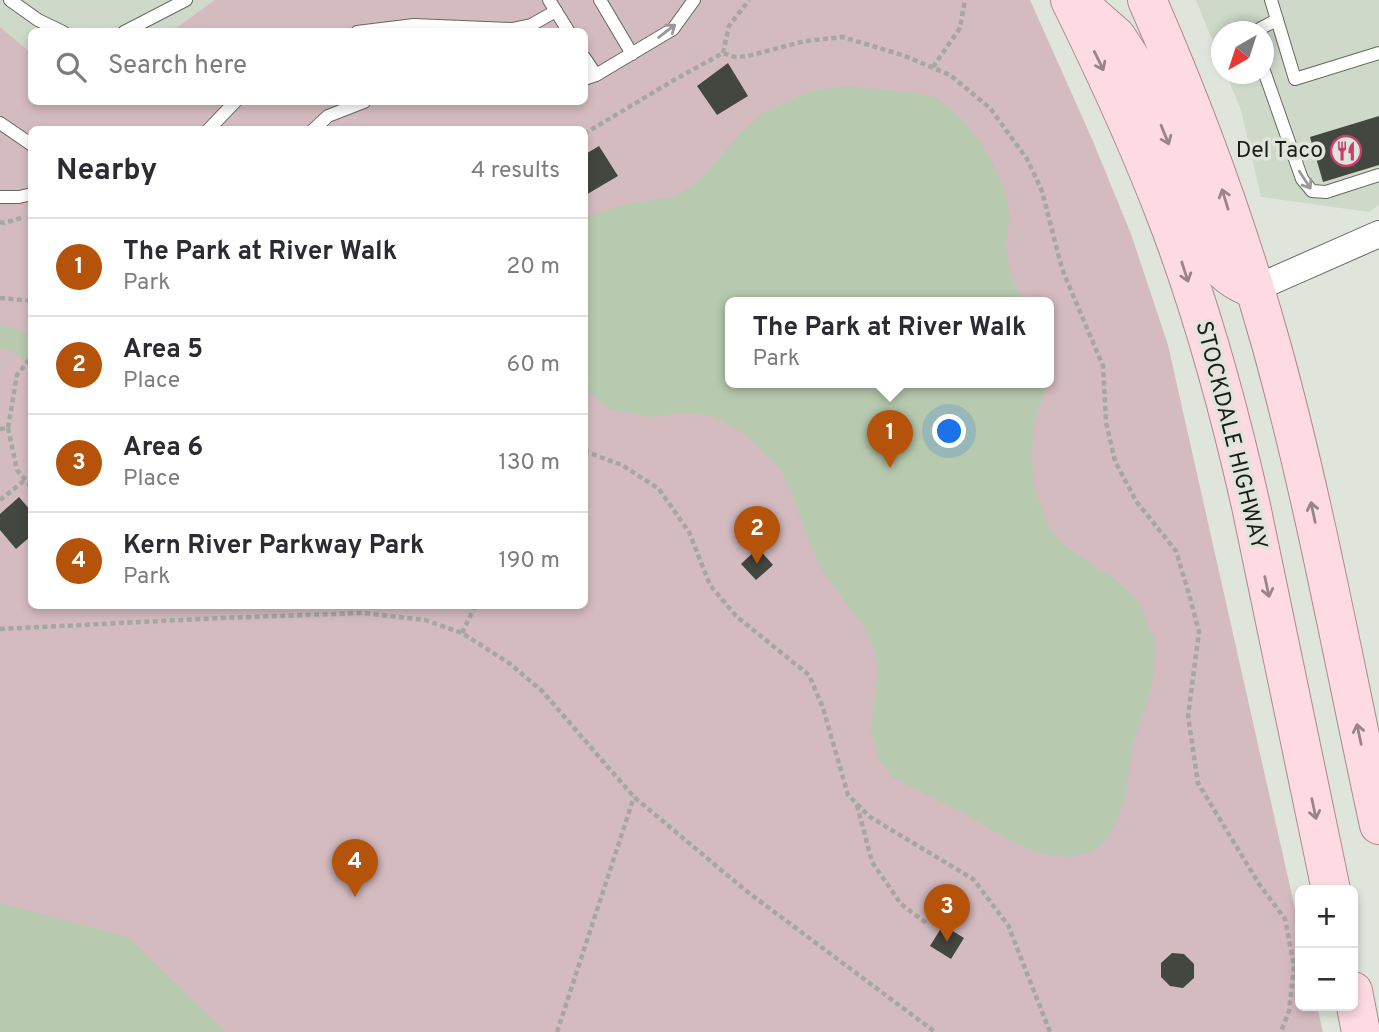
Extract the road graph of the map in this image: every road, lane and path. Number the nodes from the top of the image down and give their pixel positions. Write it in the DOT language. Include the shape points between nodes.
graph roads {
  1 [pos="10,0"];
  2 [pos="186,0"];
  3 [pos="600,0"];
  4 [pos="694,0"];
  5 [pos="749,0"];
  6 [pos="965,0"];
  7 [pos="1072,0"];
  8 [pos="1147,0"];
  9 [pos="1271,0"];
  10 [pos="552,6"];
  11 [pos="1277,20"];
  12 [pos="1274,22"];
  13 [pos="55,28"];
  14 [pos="132,28"];
  15 [pos="390,28"];
  16 [pos="488,28"];
  17 [pos="517,28"];
  18 [pos="566,28"];
  19 [pos="723,53"];
  20 [pos="1379,53"];
  21 [pos="632,54"];
  22 [pos="933,67"];
  23 [pos="590,77"];
  24 [pos="1268,84"];
  25 [pos="232,105"];
  26 [pos="356,105"];
  27 [pos="0,123"];
  28 [pos="212,126"];
  29 [pos="317,126"];
  30 [pos="588,132"];
  31 [pos="28,142"];
  32 [pos="1379,175"];
  33 [pos="28,195"];
  34 [pos="0,197"];
  35 [pos="28,216"];
  36 [pos="0,222"];
  37 [pos="1379,234"];
  38 [pos="1254,289"];
  39 [pos="0,298"];
  40 [pos="28,301"];
  41 [pos="28,360"];
  42 [pos="8,428"];
  43 [pos="0,429"];
  44 [pos="588,452"];
  45 [pos="25,480"];
  46 [pos="28,483"];
  47 [pos="0,500"];
  48 [pos="474,609"];
  49 [pos="0,629"];
  50 [pos="462,633"];
  51 [pos="634,797"];
  52 [pos="857,804"];
  53 [pos="1379,825"];
  54 [pos="1330,885"];
  55 [pos="926,922"];
  56 [pos="1357,1011"];
  57 [pos="557,1032"];
  58 [pos="935,1032"];
  59 [pos="1050,1032"];
  60 [pos="1281,1032"];
  61 [pos="1361,1032"];
  1 -- 13 [label="lane"];
  2 -- 14 [label="lane"];
  3 -- 21 [label="lane"];
  21 -- 4 [label="lane, one-way" via="673,29"];
  5 -- 19 [label="path" via="729,26"];
  6 -- 22 [label="path" via="960,28"];
  7 -- 38 [label="main road, one-way" via="1116,36 1133,62 1212,256 1228,276"];
  7 -- 54 [label="main road, STOCKDALE HIGHWAY, one-way" via="1152,179 1216,367 1248,494"];
  38 -- 8 [label="main road, one-way" via="1198,122"];
  9 -- 11 [label="lane"];
  10 -- 17 [label="lane" via="531,25"];
  10 -- 18 [label="lane"];
  11 -- 12 [label="lane"];
  11 -- 20 [label="lane" via="1295,79"];
  15 -- 16 [label="lane"];
  19 -- 22 [label="path" via="748,57 805,41 843,37"];
  19 -- 30 [label="path"];
  21 -- 23 [label="lane"];
  22 -- 60 [label="path" via="950,75 989,108 1027,159 1042,191 1062,270 1102,366 1106,422 1115,461 1136,501 1176,551 1199,632 1188,716 1198,783 1285,919 1294,966 1289,1011"];
  24 -- 32 [label="lane, one-way" via="1301,179 1312,191 1326,192"];
  25 -- 28 [label="lane"];
  26 -- 29 [label="lane" via="328,116"];
  27 -- 31 [label="lane"];
  33 -- 34 [label="lane"];
  35 -- 36 [label="path"];
  37 -- 38 [label="street"];
  53 -- 38 [label="main road, one-way" via="1308,492"];
  39 -- 40 [label="path"];
  41 -- 42 [label="path" via="18,375"];
  42 -- 43 [label="path"];
  42 -- 45 [label="path" via="17,470"];
  44 -- 52 [label="path" via="622,465 659,489 689,532 710,585 736,616 809,675 848,795"];
  45 -- 46 [label="path"];
  45 -- 47 [label="path"];
  48 -- 50 [label="path"];
  49 -- 50 [label="path" via="363,612 425,620"];
  50 -- 51 [label="path" via="542,691"];
  51 -- 57 [label="path"];
  51 -- 58 [label="path" via="745,890"];
  52 -- 55 [label="path" via="872,862 901,904"];
  52 -- 59 [label="path" via="870,817 973,878 1008,925"];
  56 -- 61 [label="main road"];
}
